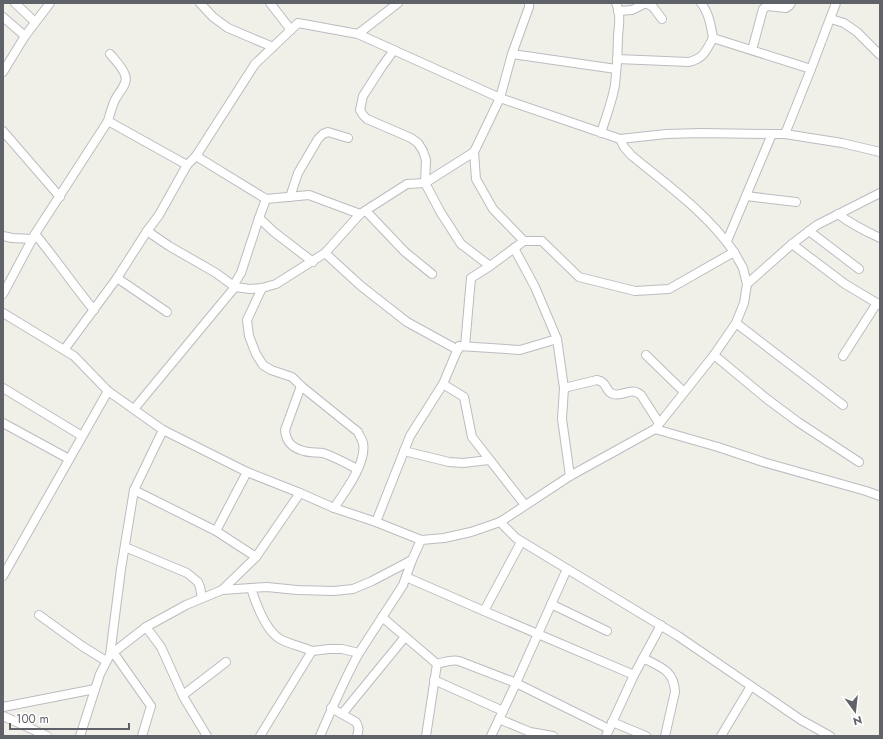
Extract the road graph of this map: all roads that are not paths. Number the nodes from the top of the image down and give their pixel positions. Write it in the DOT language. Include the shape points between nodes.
graph roads {
  1 [pos="15,3"];
  2 [pos="50,3"];
  3 [pos="200,3"];
  4 [pos="270,3"];
  5 [pos="398,3"];
  6 [pos="529,3"];
  7 [pos="701,3"];
  8 [pos="791,3"];
  9 [pos="836,3"];
  10 [pos="617,7"];
  11 [pos="3,17"];
  12 [pos="662,19"];
  13 [pos="831,19"];
  14 [pos="35,22"];
  15 [pos="291,30"];
  16 [pos="358,34"];
  17 [pos="25,36"];
  18 [pos="713,38"];
  19 [pos="273,47"];
  20 [pos="394,50"];
  21 [pos="752,50"];
  22 [pos="110,54"];
  23 [pos="512,54"];
  24 [pos="880,55"];
  25 [pos="617,59"];
  26 [pos="616,69"];
  27 [pos="811,69"];
  28 [pos="3,72"];
  29 [pos="500,98"];
  30 [pos="108,121"];
  31 [pos="3,131"];
  32 [pos="601,133"];
  33 [pos="772,134"];
  34 [pos="785,134"];
  35 [pos="348,138"];
  36 [pos="620,139"];
  37 [pos="474,152"];
  38 [pos="880,152"];
  39 [pos="196,156"];
  40 [pos="187,165"];
  41 [pos="425,183"];
  42 [pos="880,194"];
  43 [pos="746,196"];
  44 [pos="60,197"];
  45 [pos="290,197"];
  46 [pos="266,199"];
  47 [pos="796,202"];
  48 [pos="363,213"];
  49 [pos="838,214"];
  50 [pos="259,218"];
  51 [pos="147,231"];
  52 [pos="809,231"];
  53 [pos="3,236"];
  54 [pos="34,237"];
  55 [pos="880,238"];
  56 [pos="524,241"];
  57 [pos="727,241"];
  58 [pos="792,244"];
  59 [pos="514,248"];
  60 [pos="734,252"];
  61 [pos="325,253"];
  62 [pos="313,262"];
  63 [pos="490,266"];
  64 [pos="859,270"];
  65 [pos="432,274"];
  66 [pos="117,278"];
  67 [pos="747,284"];
  68 [pos="234,286"];
  69 [pos="262,288"];
  70 [pos="3,294"];
  71 [pos="878,304"];
  72 [pos="94,310"];
  73 [pos="167,312"];
  74 [pos="3,313"];
  75 [pos="736,323"];
  76 [pos="557,339"];
  77 [pos="461,348"];
  78 [pos="64,350"];
  79 [pos="646,355"];
  80 [pos="714,355"];
  81 [pos="843,356"];
  82 [pos="443,384"];
  83 [pos="301,386"];
  84 [pos="3,388"];
  85 [pos="564,388"];
  86 [pos="108,391"];
  87 [pos="684,392"];
  88 [pos="843,405"];
  89 [pos="134,409"];
  90 [pos="3,423"];
  91 [pos="657,426"];
  92 [pos="163,430"];
  93 [pos="82,436"];
  94 [pos="404,451"];
  95 [pos="69,459"];
  96 [pos="489,460"];
  97 [pos="859,462"];
  98 [pos="358,469"];
  99 [pos="247,472"];
  100 [pos="570,476"];
  101 [pos="134,490"];
  102 [pos="300,493"];
  103 [pos="880,496"];
  104 [pos="525,505"];
  105 [pos="334,508"];
  106 [pos="376,522"];
  107 [pos="500,522"];
  108 [pos="216,531"];
  109 [pos="421,540"];
  110 [pos="521,542"];
  111 [pos="125,547"];
  112 [pos="256,557"];
  113 [pos="412,560"];
  114 [pos="567,569"];
  115 [pos="3,576"];
  116 [pos="406,577"];
  117 [pos="251,588"];
  118 [pos="222,590"];
  119 [pos="202,598"];
  120 [pos="551,604"];
  121 [pos="484,611"];
  122 [pos="39,615"];
  123 [pos="382,617"];
  124 [pos="661,625"];
  125 [pos="146,627"];
  126 [pos="607,631"];
  127 [pos="538,634"];
  128 [pos="405,637"];
  129 [pos="312,651"];
  130 [pos="359,653"];
  131 [pos="110,656"];
  132 [pos="643,658"];
  133 [pos="226,662"];
  134 [pos="437,664"];
  135 [pos="634,675"];
  136 [pos="434,680"];
  137 [pos="516,683"];
  138 [pos="751,686"];
  139 [pos="95,690"];
  140 [pos="183,694"];
  141 [pos="3,707"];
  142 [pos="331,708"];
  143 [pos="503,711"];
  144 [pos="342,714"];
  145 [pos="3,716"];
  146 [pos="499,719"];
  147 [pos="609,729"];
  148 [pos="47,736"];
  149 [pos="80,736"];
  150 [pos="142,736"];
  151 [pos="207,736"];
  152 [pos="260,736"];
  153 [pos="320,736"];
  154 [pos="357,736"];
  155 [pos="426,736"];
  156 [pos="491,736"];
  157 [pos="553,736"];
  158 [pos="646,736"];
  159 [pos="665,736"];
  160 [pos="721,736"];
  161 [pos="830,736"];
  1 -- 14 [label="street"];
  2 -- 14 [label="street"];
  3 -- 19 [label="street" via="228,28"];
  4 -- 15 [label="street"];
  5 -- 16 [label="street"];
  6 -- 23 [label="street"];
  7 -- 18 [label="street" via="708,15"];
  8 -- 21 [label="street" via="786,8 767,6 763,9"];
  9 -- 13 [label="street"];
  10 -- 12 [label="street" via="632,10 646,4 653,7"];
  10 -- 25 [label="street"];
  11 -- 17 [label="street"];
  13 -- 24 [label="street" via="844,23 857,32"];
  13 -- 27 [label="street"];
  14 -- 17 [label="street"];
  15 -- 16 [label="street" via="298,23"];
  15 -- 19 [label="street"];
  16 -- 20 [label="street"];
  17 -- 28 [label="street"];
  18 -- 21 [label="street"];
  18 -- 25 [label="street" via="703,56 690,62"];
  19 -- 39 [label="street" via="255,64"];
  20 -- 29 [label="street"];
  20 -- 41 [label="street" via="363,96 360,110 367,119 418,143 426,160"];
  21 -- 27 [label="street"];
  22 -- 30 [label="street" via="126,79 125,85 115,99"];
  23 -- 26 [label="street"];
  23 -- 29 [label="street"];
  25 -- 26 [label="street"];
  26 -- 32 [label="street" via="615,86"];
  27 -- 34 [label="street"];
  29 -- 32 [label="street"];
  29 -- 37 [label="street"];
  30 -- 40 [label="street"];
  30 -- 44 [label="street"];
  31 -- 44 [label="street"];
  32 -- 36 [label="street"];
  33 -- 34 [label="street"];
  33 -- 36 [label="street" via="701,132"];
  33 -- 43 [label="street"];
  34 -- 38 [label="street"];
  35 -- 45 [label="street" via="328,132 322,134 298,173"];
  36 -- 57 [label="street" via="631,155 695,208"];
  37 -- 41 [label="street"];
  37 -- 56 [label="street" via="476,179 493,209"];
  39 -- 40 [label="street"];
  39 -- 46 [label="street"];
  40 -- 51 [label="street"];
  41 -- 48 [label="street" via="407,184"];
  41 -- 63 [label="street" via="461,244"];
  42 -- 49 [label="street"];
  43 -- 47 [label="street"];
  43 -- 57 [label="street"];
  44 -- 54 [label="street"];
  45 -- 46 [label="street"];
  45 -- 48 [label="street" via="309,195"];
  46 -- 50 [label="street"];
  48 -- 61 [label="street"];
  48 -- 65 [label="street"];
  49 -- 52 [label="street"];
  49 -- 55 [label="street"];
  50 -- 62 [label="street"];
  50 -- 68 [label="street" via="241,273"];
  51 -- 66 [label="street"];
  51 -- 68 [label="street"];
  52 -- 58 [label="street"];
  52 -- 64 [label="street"];
  53 -- 54 [label="street"];
  54 -- 70 [label="street"];
  54 -- 72 [label="street" via="47,249"];
  56 -- 59 [label="street"];
  56 -- 60 [label="street" via="542,241 579,277 635,290 669,289"];
  57 -- 60 [label="street"];
  58 -- 67 [label="street"];
  58 -- 71 [label="street" via="845,284"];
  59 -- 63 [label="street"];
  59 -- 76 [label="street"];
  60 -- 67 [label="street" via="743,268"];
  61 -- 62 [label="street"];
  61 -- 77 [label="street" via="361,286 407,322"];
  62 -- 69 [label="street" via="276,284"];
  63 -- 77 [label="street" via="471,278"];
  66 -- 72 [label="street"];
  66 -- 73 [label="street"];
  67 -- 75 [label="street" via="744,303"];
  68 -- 69 [label="street"];
  68 -- 89 [label="street"];
  69 -- 83 [label="street" via="247,320 248,336 263,365 292,377"];
  71 -- 81 [label="street"];
  72 -- 78 [label="street"];
  74 -- 78 [label="street"];
  75 -- 80 [label="street"];
  75 -- 88 [label="street"];
  76 -- 77 [label="street" via="520,350"];
  76 -- 85 [label="street"];
  77 -- 82 [label="street"];
  78 -- 86 [label="street" via="74,356"];
  79 -- 87 [label="street"];
  80 -- 87 [label="street"];
  80 -- 97 [label="street" via="766,399"];
  82 -- 94 [label="street" via="410,436"];
  82 -- 96 [label="street" via="464,397 472,438"];
  83 -- 98 [label="street" via="358,432 363,442 362,460"];
  83 -- 98 [label="street" via="285,430 289,443 304,451 322,453"];
  84 -- 93 [label="street"];
  85 -- 91 [label="street" via="597,380 604,383 613,394 638,391"];
  85 -- 100 [label="street" via="562,419"];
  86 -- 89 [label="street"];
  86 -- 93 [label="street"];
  87 -- 91 [label="street"];
  89 -- 92 [label="street"];
  90 -- 95 [label="street"];
  91 -- 100 [label="street"];
  91 -- 103 [label="street" via="763,462"];
  92 -- 99 [label="street"];
  92 -- 101 [label="street"];
  93 -- 95 [label="street"];
  94 -- 96 [label="street" via="449,462"];
  94 -- 106 [label="street"];
  95 -- 115 [label="street"];
  96 -- 104 [label="street"];
  98 -- 105 [label="street"];
  99 -- 102 [label="street"];
  99 -- 108 [label="street"];
  100 -- 104 [label="street"];
  101 -- 108 [label="street"];
  101 -- 111 [label="street"];
  102 -- 105 [label="street"];
  102 -- 112 [label="street"];
  104 -- 107 [label="street"];
  105 -- 106 [label="street"];
  106 -- 109 [label="street"];
  107 -- 109 [label="street" via="472,532"];
  107 -- 110 [label="street"];
  108 -- 112 [label="street"];
  109 -- 113 [label="street"];
  110 -- 114 [label="street"];
  110 -- 121 [label="street"];
  111 -- 119 [label="street" via="187,572 198,582"];
  111 -- 131 [label="street"];
  112 -- 118 [label="street"];
  113 -- 116 [label="street"];
  113 -- 117 [label="street" via="353,589 334,591"];
  114 -- 120 [label="street"];
  114 -- 124 [label="street"];
  116 -- 121 [label="street"];
  116 -- 123 [label="street"];
  117 -- 118 [label="street"];
  117 -- 129 [label="street" via="260,613 272,631 280,638"];
  118 -- 119 [label="street"];
  119 -- 125 [label="street"];
  120 -- 126 [label="street"];
  120 -- 127 [label="street"];
  121 -- 127 [label="street"];
  122 -- 131 [label="street" via="82,646"];
  123 -- 128 [label="street"];
  123 -- 130 [label="street"];
  124 -- 132 [label="street"];
  124 -- 138 [label="street"];
  125 -- 131 [label="street"];
  125 -- 140 [label="street" via="161,647"];
  127 -- 135 [label="street"];
  127 -- 137 [label="street"];
  128 -- 134 [label="street"];
  128 -- 144 [label="street"];
  129 -- 130 [label="street" via="342,649"];
  129 -- 152 [label="street"];
  130 -- 142 [label="street"];
  131 -- 139 [label="street"];
  131 -- 150 [label="street" via="151,706"];
  132 -- 135 [label="street"];
  132 -- 159 [label="street" via="666,671 675,686"];
  133 -- 140 [label="street"];
  134 -- 136 [label="street"];
  134 -- 137 [label="street" via="456,660"];
  135 -- 147 [label="street"];
  136 -- 143 [label="street"];
  136 -- 155 [label="street"];
  137 -- 143 [label="street"];
  137 -- 147 [label="street"];
  138 -- 160 [label="street"];
  138 -- 161 [label="street"];
  139 -- 141 [label="street"];
  139 -- 149 [label="street"];
  140 -- 151 [label="street"];
  142 -- 144 [label="street"];
  142 -- 153 [label="street"];
  143 -- 146 [label="street"];
  144 -- 154 [label="street" via="356,722 359,731"];
  145 -- 148 [label="street"];
  146 -- 156 [label="street"];
  146 -- 157 [label="street" via="530,732"];
  147 -- 158 [label="street"];
}
